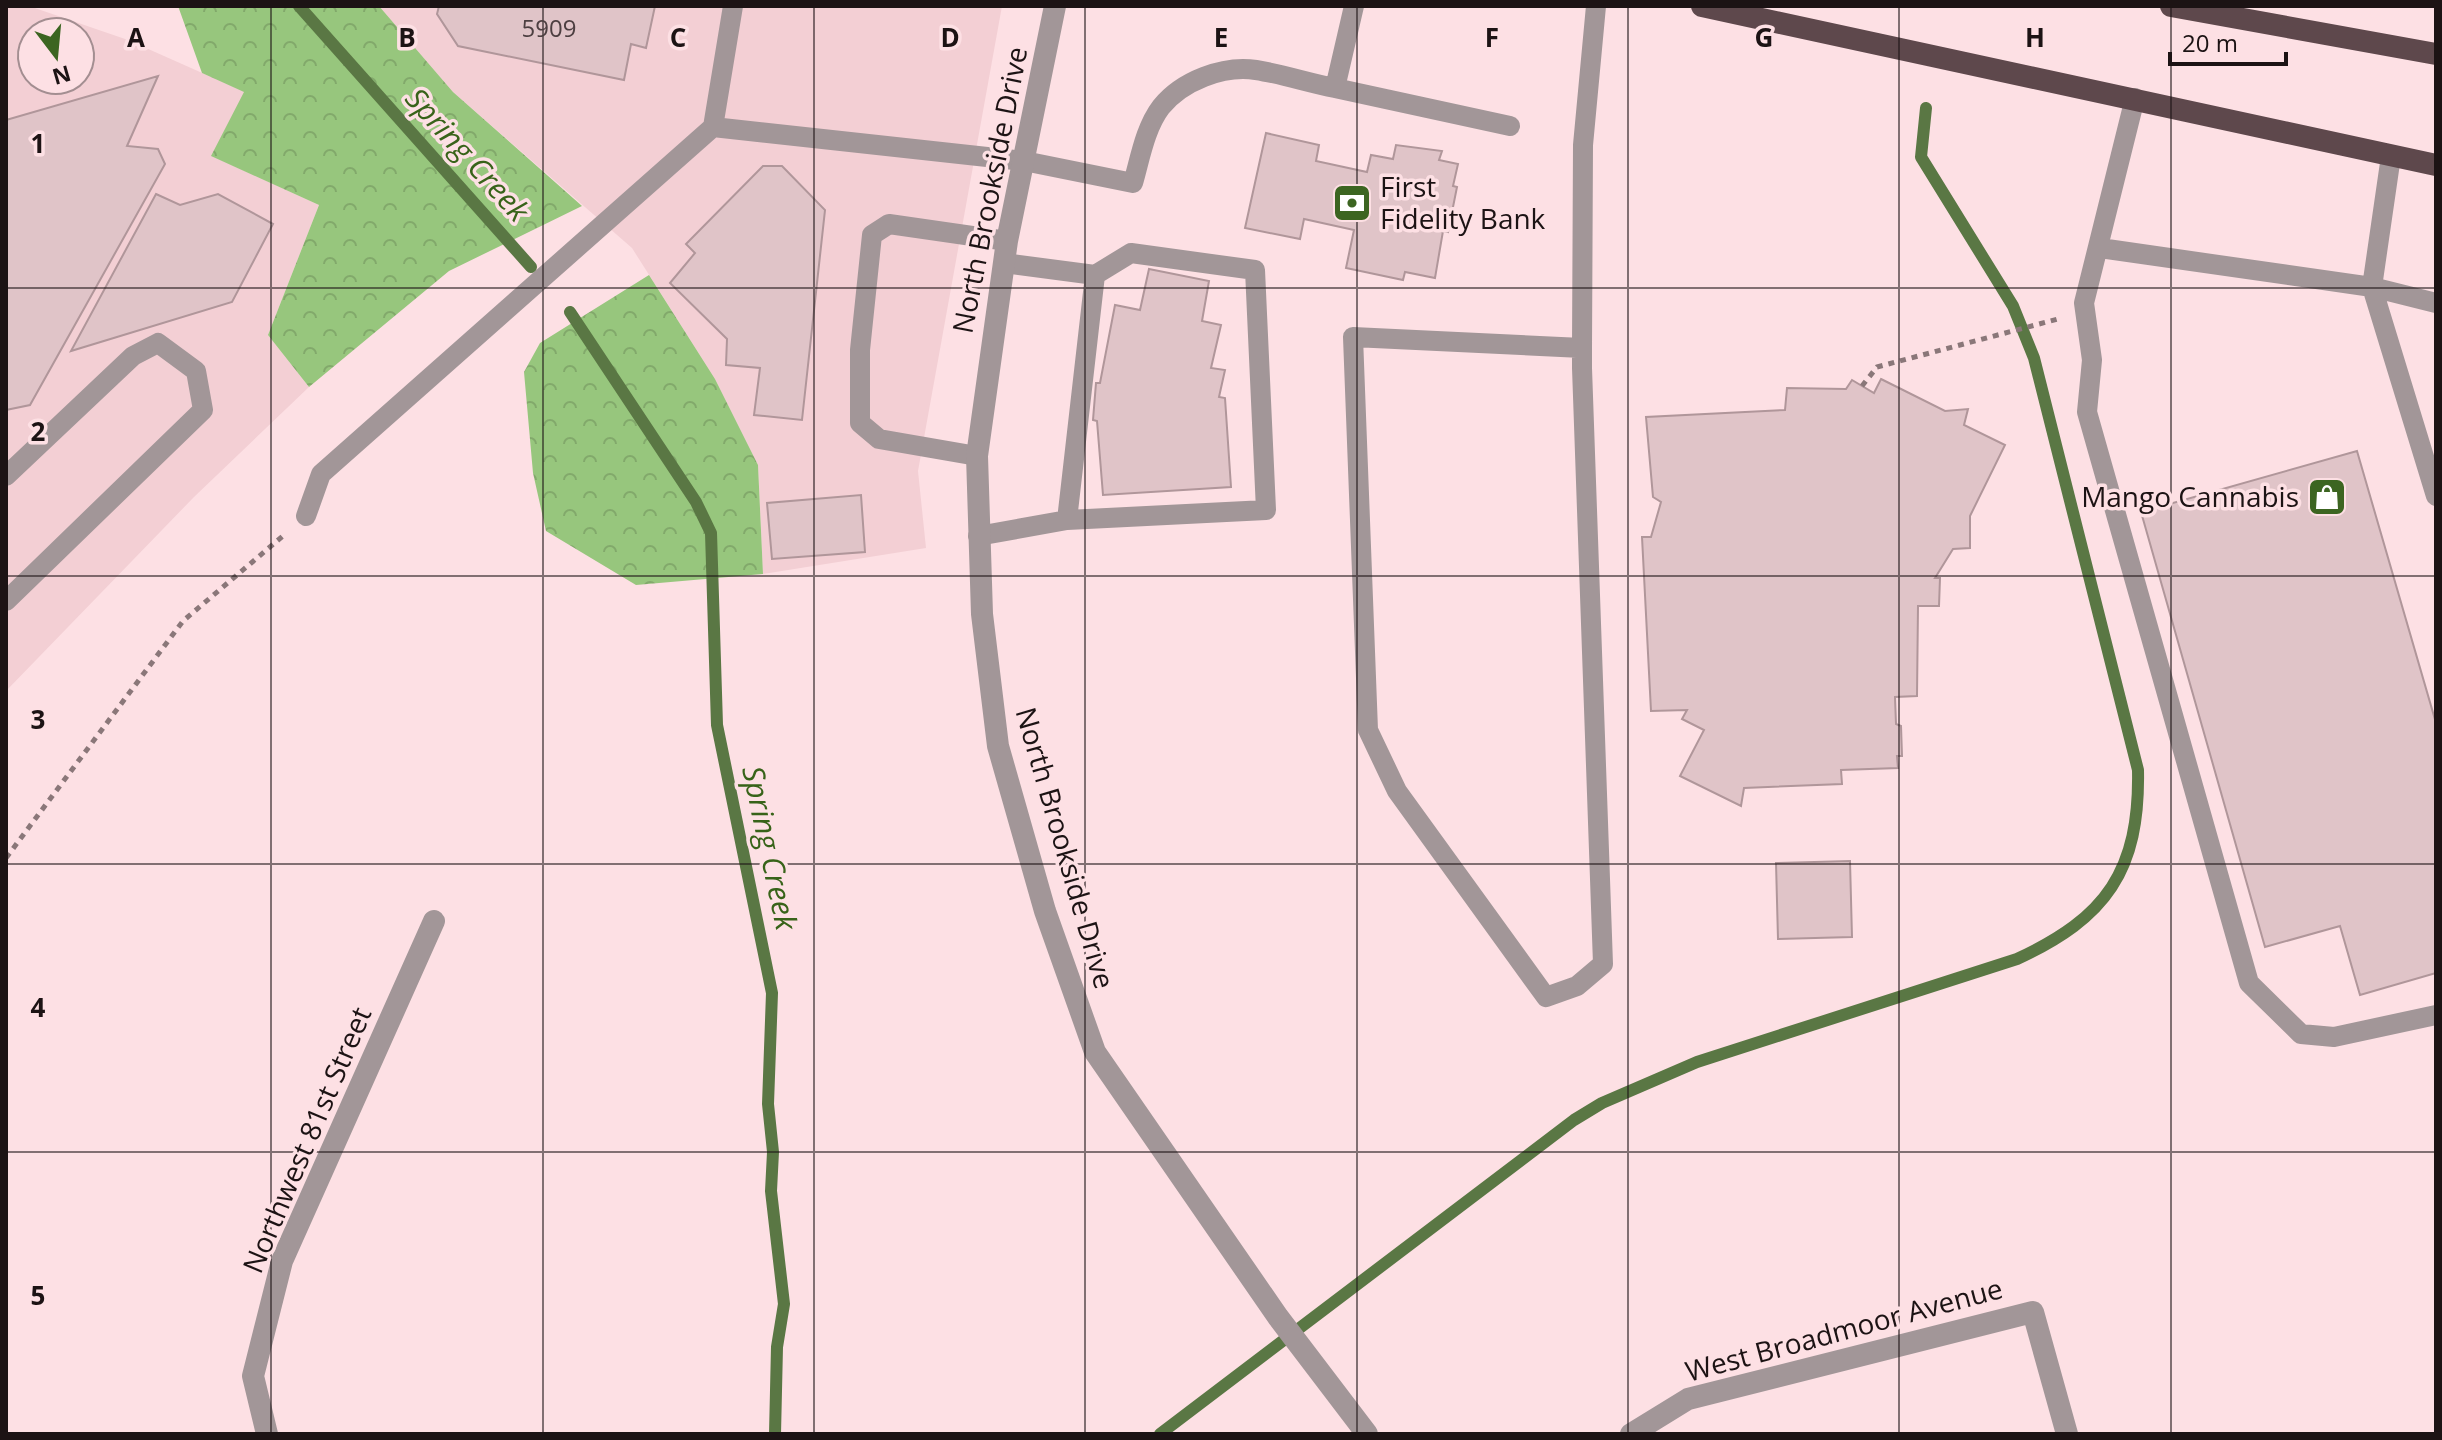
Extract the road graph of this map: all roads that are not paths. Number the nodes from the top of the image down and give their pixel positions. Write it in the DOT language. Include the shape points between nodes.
graph roads {
  1 [pos="733,6"];
  2 [pos="1055,6"];
  3 [pos="1354,6"];
  4 [pos="1596,6"];
  5 [pos="1702,6"];
  6 [pos="2171,6"];
  7 [pos="2227,12"];
  8 [pos="2436,54"];
  9 [pos="1335,88"];
  10 [pos="2135,98"];
  11 [pos="1510,126"];
  12 [pos="713,127"];
  13 [pos="2391,156"];
  14 [pos="1024,161"];
  15 [pos="2436,165"];
  16 [pos="2100,248"];
  17 [pos="1006,252"];
  18 [pos="1095,275"];
  19 [pos="2372,287"];
  20 [pos="2436,303"];
  21 [pos="1582,348"];
  22 [pos="977,456"];
  23 [pos="6,476"];
  24 [pos="2436,496"];
  25 [pos="306,516"];
  26 [pos="1067,520"];
  27 [pos="978,536"];
  28 [pos="6,601"];
  29 [pos="434,921"];
  30 [pos="2436,1015"];
  31 [pos="267,1434"];
  32 [pos="1367,1434"];
  33 [pos="1631,1434"];
  34 [pos="2067,1434"];
  1 -- 12 [label="lane"];
  2 -- 14 [label="street, North Brookside Drive"];
  3 -- 9 [label="lane"];
  4 -- 21 [label="lane" via="1583,145"];
  5 -- 10 [label="highway"];
  6 -- 7 [label="highway"];
  7 -- 8 [label="highway"];
  9 -- 11 [label="lane"];
  9 -- 14 [label="lane" via="1256,70 1211,74 1161,108 1133,183"];
  10 -- 13 [label="highway"];
  10 -- 16 [label="lane"];
  12 -- 14 [label="lane"];
  12 -- 25 [label="lane" via="321,474"];
  13 -- 15 [label="highway"];
  13 -- 19 [label="lane"];
  14 -- 17 [label="street, North Brookside Drive"];
  16 -- 19 [label="lane"];
  16 -- 30 [label="lane" via="2084,303 2092,360 2087,412 2249,983 2301,1034 2334,1037"];
  17 -- 18 [label="lane"];
  17 -- 22 [label="street, North Brookside Drive"];
  17 -- 22 [label="lane" via="889,224 872,235 860,350 860,423 879,439"];
  18 -- 26 [label="lane"];
  18 -- 26 [label="lane" via="1131,253 1255,270 1266,510"];
  19 -- 20 [label="lane"];
  19 -- 24 [label="lane"];
  21 -- 21 [label="lane" via="1603,964 1577,986 1546,997 1397,791 1368,730 1353,337"];
  22 -- 27 [label="street, North Brookside Drive"];
  23 -- 28 [label="lane" via="133,356 158,343 196,371 203,410"];
  26 -- 27 [label="lane"];
  27 -- 32 [label="street, North Brookside Drive" via="987,674 998,746 1045,911 1095,1052 1278,1317"];
  29 -- 31 [label="street, Northwest 81st Street" via="282,1261 253,1376"];
  33 -- 34 [label="street, West Broadmoor Avenue" via="1688,1399 2033,1312"];
}
